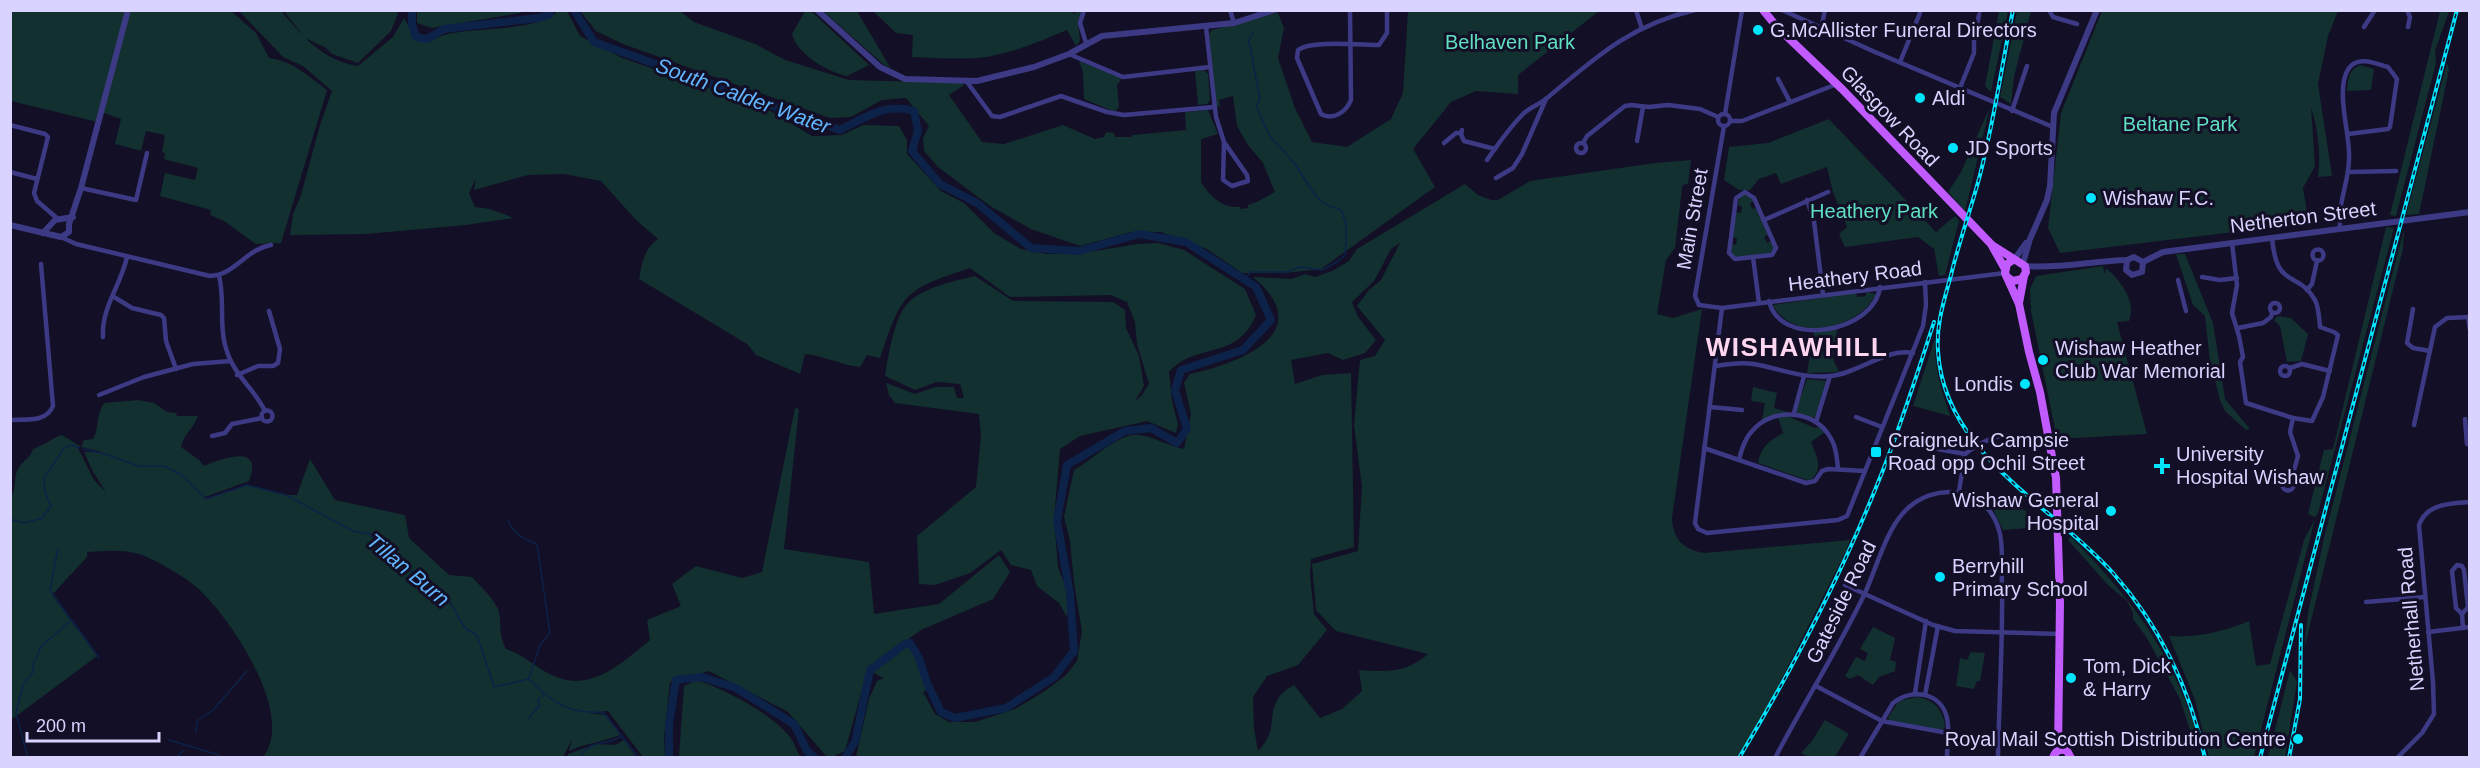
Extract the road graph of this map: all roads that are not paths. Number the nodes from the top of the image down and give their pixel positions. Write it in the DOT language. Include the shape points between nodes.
graph roads {
  1 [pos="128,10"];
  2 [pos="817,10"];
  3 [pos="1084,10"];
  4 [pos="1230,10"];
  5 [pos="1275,10"];
  6 [pos="1350,10"];
  7 [pos="1387,10"];
  8 [pos="1636,10"];
  9 [pos="1695,10"];
  10 [pos="1742,10"];
  11 [pos="1782,10"];
  12 [pos="1825,10"];
  13 [pos="2049,10"];
  14 [pos="2097,10"];
  15 [pos="2375,10"];
  16 [pos="2407,10"];
  17 [pos="1765,11"];
  18 [pos="1979,12"];
  19 [pos="1920,13"];
  20 [pos="2418,14"];
  21 [pos="2410,17"];
  22 [pos="1234,23"];
  23 [pos="2076,24"];
  24 [pos="1206,27"];
  25 [pos="2364,27"];
  26 [pos="2408,27"];
  27 [pos="1642,29"];
  28 [pos="1821,29"];
  29 [pos="1086,43"];
  30 [pos="1351,45"];
  31 [pos="1069,54"];
  32 [pos="1900,62"];
  33 [pos="2027,66"];
  34 [pos="1210,67"];
  35 [pos="1778,79"];
  36 [pos="967,82"];
  37 [pos="1836,84"];
  38 [pos="1960,88"];
  39 [pos="1546,99"];
  40 [pos="1790,102"];
  41 [pos="1214,107"];
  42 [pos="1643,107"];
  43 [pos="2012,111"];
  44 [pos="1725,114"];
  45 [pos="1718,117"];
  46 [pos="1730,122"];
  47 [pos="10,125"];
  48 [pos="1724,126"];
  49 [pos="2053,127"];
  50 [pos="2348,134"];
  51 [pos="1637,141"];
  52 [pos="1224,142"];
  53 [pos="1444,143"];
  54 [pos="1583,143"];
  55 [pos="1495,149"];
  56 [pos="147,153"];
  57 [pos="1487,160"];
  58 [pos="2387,171"];
  59 [pos="2396,171"];
  60 [pos="10,172"];
  61 [pos="2348,172"];
  62 [pos="1496,178"];
  63 [pos="37,179"];
  64 [pos="2388,179"];
  65 [pos="81,188"];
  66 [pos="1828,192"];
  67 [pos="1807,200"];
  68 [pos="2469,213"];
  69 [pos="1764,220"];
  70 [pos="59,222"];
  71 [pos="10,225"];
  72 [pos="2340,229"];
  73 [pos="43,233"];
  74 [pos="68,234"];
  75 [pos="58,236"];
  76 [pos="2272,238"];
  77 [pos="2232,243"];
  78 [pos="76,244"];
  79 [pos="1990,244"];
  80 [pos="271,245"];
  81 [pos="127,257"];
  82 [pos="1753,257"];
  83 [pos="2127,260"];
  84 [pos="2317,261"];
  85 [pos="2019,262"];
  86 [pos="2143,262"];
  87 [pos="41,264"];
  88 [pos="2043,268"];
  89 [pos="2213,270"];
  90 [pos="2006,273"];
  91 [pos="2025,275"];
  92 [pos="219,276"];
  93 [pos="2202,277"];
  94 [pos="2237,278"];
  95 [pos="2211,279"];
  96 [pos="2178,280"];
  97 [pos="1924,282"];
  98 [pos="1880,287"];
  99 [pos="2307,290"];
  100 [pos="1823,294"];
  101 [pos="114,297"];
  102 [pos="1769,302"];
  103 [pos="1759,303"];
  104 [pos="2019,304"];
  105 [pos="1710,307"];
  106 [pos="1722,308"];
  107 [pos="2413,309"];
  108 [pos="269,311"];
  109 [pos="2186,311"];
  110 [pos="2272,313"];
  111 [pos="2469,317"];
  112 [pos="2238,328"];
  113 [pos="2469,330"];
  114 [pos="102,337"];
  115 [pos="2430,351"];
  116 [pos="1913,353"];
  117 [pos="231,361"];
  118 [pos="1716,366"];
  119 [pos="2290,368"];
  120 [pos="176,369"];
  121 [pos="2330,371"];
  122 [pos="237,375"];
  123 [pos="1804,376"];
  124 [pos="1830,376"];
  125 [pos="99,394"];
  126 [pos="1710,407"];
  127 [pos="1742,410"];
  128 [pos="265,411"];
  129 [pos="1794,413"];
  130 [pos="1856,417"];
  131 [pos="262,418"];
  132 [pos="2293,418"];
  133 [pos="2465,419"];
  134 [pos="10,420"];
  135 [pos="1816,422"];
  136 [pos="2414,425"];
  137 [pos="1882,427"];
  138 [pos="213,436"];
  139 [pos="2469,444"];
  140 [pos="2051,446"];
  141 [pos="1927,447"];
  142 [pos="1704,448"];
  143 [pos="1965,454"];
  144 [pos="1739,459"];
  145 [pos="1838,469"];
  146 [pos="1865,471"];
  147 [pos="2291,481"];
  148 [pos="1959,491"];
  149 [pos="2469,502"];
  150 [pos="1845,585"];
  151 [pos="1864,594"];
  152 [pos="2425,597"];
  153 [pos="2366,602"];
  154 [pos="2462,614"];
  155 [pos="1926,621"];
  156 [pos="1938,626"];
  157 [pos="2466,628"];
  158 [pos="2428,632"];
  159 [pos="2003,633"];
  160 [pos="2060,634"];
  161 [pos="1816,686"];
  162 [pos="1915,693"];
  163 [pos="1925,695"];
  164 [pos="1882,721"];
  165 [pos="1948,733"];
  166 [pos="2404,751"];
  167 [pos="2058,753"];
  168 [pos="1775,758"];
  169 [pos="1860,758"];
  170 [pos="1947,758"];
  171 [pos="1998,758"];
  172 [pos="2071,758"];
  173 [pos="2397,758"];
  174 [pos="2408,758"];
  1 -- 65 [label="street"];
  2 -- 36 [label="street" via="891,74 905,79"];
  3 -- 29 [label="street" via="1080,23"];
  4 -- 22 [label="street"];
  5 -- 22 [label="street"];
  6 -- 30 [label="street"];
  7 -- 30 [label="street" via="1383,42"];
  8 -- 27 [label="street"];
  9 -- 27 [label="street"];
  10 -- 44 [label="street"];
  11 -- 28 [label="street"];
  12 -- 28 [label="street"];
  13 -- 23 [label="street" via="2053,17"];
  14 -- 49 [label="street" via="2054,113"];
  15 -- 25 [label="street"];
  16 -- 21 [label="street"];
  17 -- 37 [label="main road, Glasgow Road"];
  18 -- 38 [label="street" via="1974,53"];
  19 -- 32 [label="street"];
  20 -- 21 [label="street"];
  21 -- 26 [label="street"];
  22 -- 24 [label="street"];
  24 -- 29 [label="street" via="1102,36"];
  24 -- 34 [label="street"];
  27 -- 39 [label="street" via="1592,59"];
  28 -- 32 [label="street"];
  29 -- 31 [label="street"];
  30 -- 30 [label="street" via="1305,46 1298,50 1297,58 1321,114 1326,117 1336,115 1350,104"];
  31 -- 34 [label="street" via="1123,77"];
  31 -- 36 [label="street" via="1010,75"];
  32 -- 38 [label="street"];
  33 -- 43 [label="street"];
  34 -- 41 [label="street"];
  35 -- 40 [label="street"];
  36 -- 41 [label="street" via="992,116 1000,117 1062,96 1124,115"];
  37 -- 40 [label="street"];
  37 -- 79 [label="main road, Glasgow Road"];
  38 -- 43 [label="street"];
  39 -- 55 [label="street" via="1525,112"];
  39 -- 62 [label="street" via="1513,168"];
  40 -- 46 [label="street"];
  41 -- 52 [label="street"];
  42 -- 45 [label="street" via="1700,109"];
  42 -- 51 [label="street"];
  42 -- 54 [label="street" via="1625,106"];
  43 -- 49 [label="street"];
  44 -- 45 [label="street"];
  44 -- 46 [label="street"];
  45 -- 48 [label="street"];
  46 -- 48 [label="street"];
  47 -- 63 [label="street" via="48,137"];
  48 -- 105 [label="street, Main Street" via="1695,296 1699,305"];
  49 -- 85 [label="street" via="2050,186"];
  50 -- 50 [label="street" via="2391,127 2397,79 2388,67 2362,61 2348,69 2343,88"];
  50 -- 61 [label="street"];
  52 -- 52 [label="street" via="1223,180 1232,186 1245,184 1247,175"];
  53 -- 55 [label="street" via="1461,131 1467,142"];
  55 -- 57 [label="street"];
  56 -- 65 [label="street" via="136,200"];
  58 -- 59 [label="street"];
  58 -- 61 [label="street"];
  58 -- 64 [label="street"];
  60 -- 63 [label="street"];
  61 -- 72 [label="street" via="2340,199"];
  63 -- 70 [label="street" via="35,197"];
  65 -- 70 [label="street" via="73,217"];
  66 -- 67 [label="street"];
  67 -- 69 [label="street"];
  67 -- 100 [label="street" via="1814,221"];
  68 -- 72 [label="street, Netherton Street"];
  69 -- 82 [label="street" via="1775,252"];
  69 -- 82 [label="street" via="1751,195 1738,195 1729,254 1735,259"];
  70 -- 73 [label="street"];
  70 -- 74 [label="street"];
  70 -- 75 [label="street"];
  71 -- 73 [label="street"];
  72 -- 76 [label="street, Netherton Street"];
  73 -- 75 [label="street"];
  74 -- 75 [label="street"];
  74 -- 78 [label="street"];
  75 -- 78 [label="street"];
  76 -- 77 [label="street, Netherton Street"];
  76 -- 99 [label="street" via="2281,272"];
  77 -- 86 [label="street, Netherton Street" via="2163,252"];
  77 -- 94 [label="street"];
  78 -- 81 [label="street"];
  79 -- 85 [label="main road, Glasgow Road"];
  79 -- 90 [label="main road, Glasgow Road"];
  80 -- 92 [label="street" via="254,250"];
  81 -- 92 [label="street"];
  81 -- 101 [label="street"];
  82 -- 103 [label="street"];
  83 -- 86 [label="street" via="2134,257"];
  83 -- 86 [label="street" via="2126,270 2132,275 2142,272"];
  83 -- 88 [label="street"];
  84 -- 99 [label="street"];
  85 -- 88 [label="street"];
  85 -- 90 [label="main road" via="2008,262"];
  85 -- 91 [label="main road, Glasgow Road"];
  87 -- 134 [label="street" via="53,406 40,418"];
  88 -- 91 [label="street"];
  89 -- 95 [label="street"];
  90 -- 91 [label="main road" via="2016,281"];
  90 -- 97 [label="street, Heathery Road"];
  90 -- 104 [label="main road, Glasgow Road"];
  91 -- 104 [label="main road, Glasgow Road"];
  92 -- 117 [label="street" via="223,336"];
  93 -- 95 [label="street"];
  94 -- 95 [label="street"];
  94 -- 112 [label="street" via="2232,313"];
  96 -- 109 [label="street"];
  97 -- 98 [label="street, Heathery Road"];
  97 -- 116 [label="street" via="1926,317"];
  98 -- 100 [label="street, Heathery Road"];
  98 -- 102 [label="street" via="1874,303 1860,316 1842,326 1825,329 1802,329 1782,321 1773,314"];
  99 -- 121 [label="street" via="2318,306 2320,327 2338,335"];
  100 -- 102 [label="street, Heathery Road"];
  101 -- 114 [label="street" via="104,317"];
  101 -- 120 [label="street" via="132,308 164,318 166,341"];
  102 -- 103 [label="street, Heathery Road"];
  103 -- 106 [label="street, Heathery Road"];
  104 -- 140 [label="main road, Glasgow Road"];
  105 -- 106 [label="street, Heathery Road"];
  106 -- 118 [label="street"];
  107 -- 115 [label="street" via="2407,343"];
  108 -- 122 [label="street" via="280,350 278,363"];
  110 -- 112 [label="street" via="2263,323"];
  111 -- 113 [label="street"];
  111 -- 115 [label="street" via="2447,318 2435,327"];
  112 -- 132 [label="street" via="2246,403"];
  115 -- 136 [label="street"];
  116 -- 124 [label="street" via="1895,353"];
  116 -- 137 [label="street"];
  117 -- 120 [label="street"];
  117 -- 122 [label="street"];
  118 -- 123 [label="street" via="1752,364"];
  118 -- 126 [label="street"];
  119 -- 121 [label="street" via="2302,364"];
  120 -- 125 [label="street"];
  121 -- 132 [label="street" via="2314,418 2308,422"];
  122 -- 128 [label="street" via="258,397"];
  123 -- 124 [label="street"];
  123 -- 129 [label="street"];
  124 -- 135 [label="street"];
  126 -- 127 [label="street"];
  126 -- 142 [label="street"];
  128 -- 131 [label="street"];
  128 -- 131 [label="street" via="272,413 272,420"];
  129 -- 135 [label="street"];
  129 -- 144 [label="street" via="1758,424 1748,435"];
  130 -- 137 [label="street"];
  131 -- 138 [label="street" via="232,424 225,433"];
  132 -- 147 [label="street" via="2290,432 2298,456"];
  133 -- 139 [label="street"];
  135 -- 145 [label="street" via="1830,436"];
  137 -- 146 [label="street"];
  140 -- 143 [label="street" via="2005,435"];
  140 -- 160 [label="main road, Glasgow Road" via="2057,507"];
  141 -- 143 [label="street"];
  142 -- 144 [label="street"];
  142 -- 146 [label="street" via="1695,523 1707,533 1838,520 1847,516"];
  143 -- 148 [label="street"];
  144 -- 145 [label="street" via="1806,483 1815,481 1822,471"];
  145 -- 146 [label="street"];
  148 -- 151 [label="street, Gateside Road" via="1926,496 1905,512 1896,522"];
  148 -- 159 [label="street" via="1989,510 1999,531"];
  149 -- 152 [label="street, Netherhall Road" via="2436,506 2420,522"];
  150 -- 151 [label="street"];
  151 -- 155 [label="street"];
  151 -- 161 [label="street, Gateside Road"];
  152 -- 153 [label="street"];
  152 -- 158 [label="street, Netherhall Road"];
  154 -- 154 [label="street" via="2468,608 2464,570 2457,565 2452,571 2456,609"];
  154 -- 157 [label="street"];
  155 -- 156 [label="street"];
  155 -- 162 [label="street"];
  156 -- 159 [label="street" via="1956,631"];
  156 -- 163 [label="street"];
  157 -- 158 [label="street"];
  158 -- 166 [label="street, Netherhall Road" via="2434,714"];
  159 -- 160 [label="street"];
  159 -- 171 [label="street"];
  160 -- 167 [label="main road, Glasgow Road"];
  161 -- 164 [label="street"];
  161 -- 168 [label="street, Gateside Road"];
  162 -- 163 [label="street"];
  162 -- 164 [label="street" via="1893,703"];
  163 -- 165 [label="street" via="1943,709"];
  164 -- 165 [label="street"];
  164 -- 169 [label="street"];
  165 -- 170 [label="street"];
  166 -- 173 [label="street, Netherhall Road"];
  166 -- 174 [label="street"];
  167 -- 172 [label="main road"];
}
